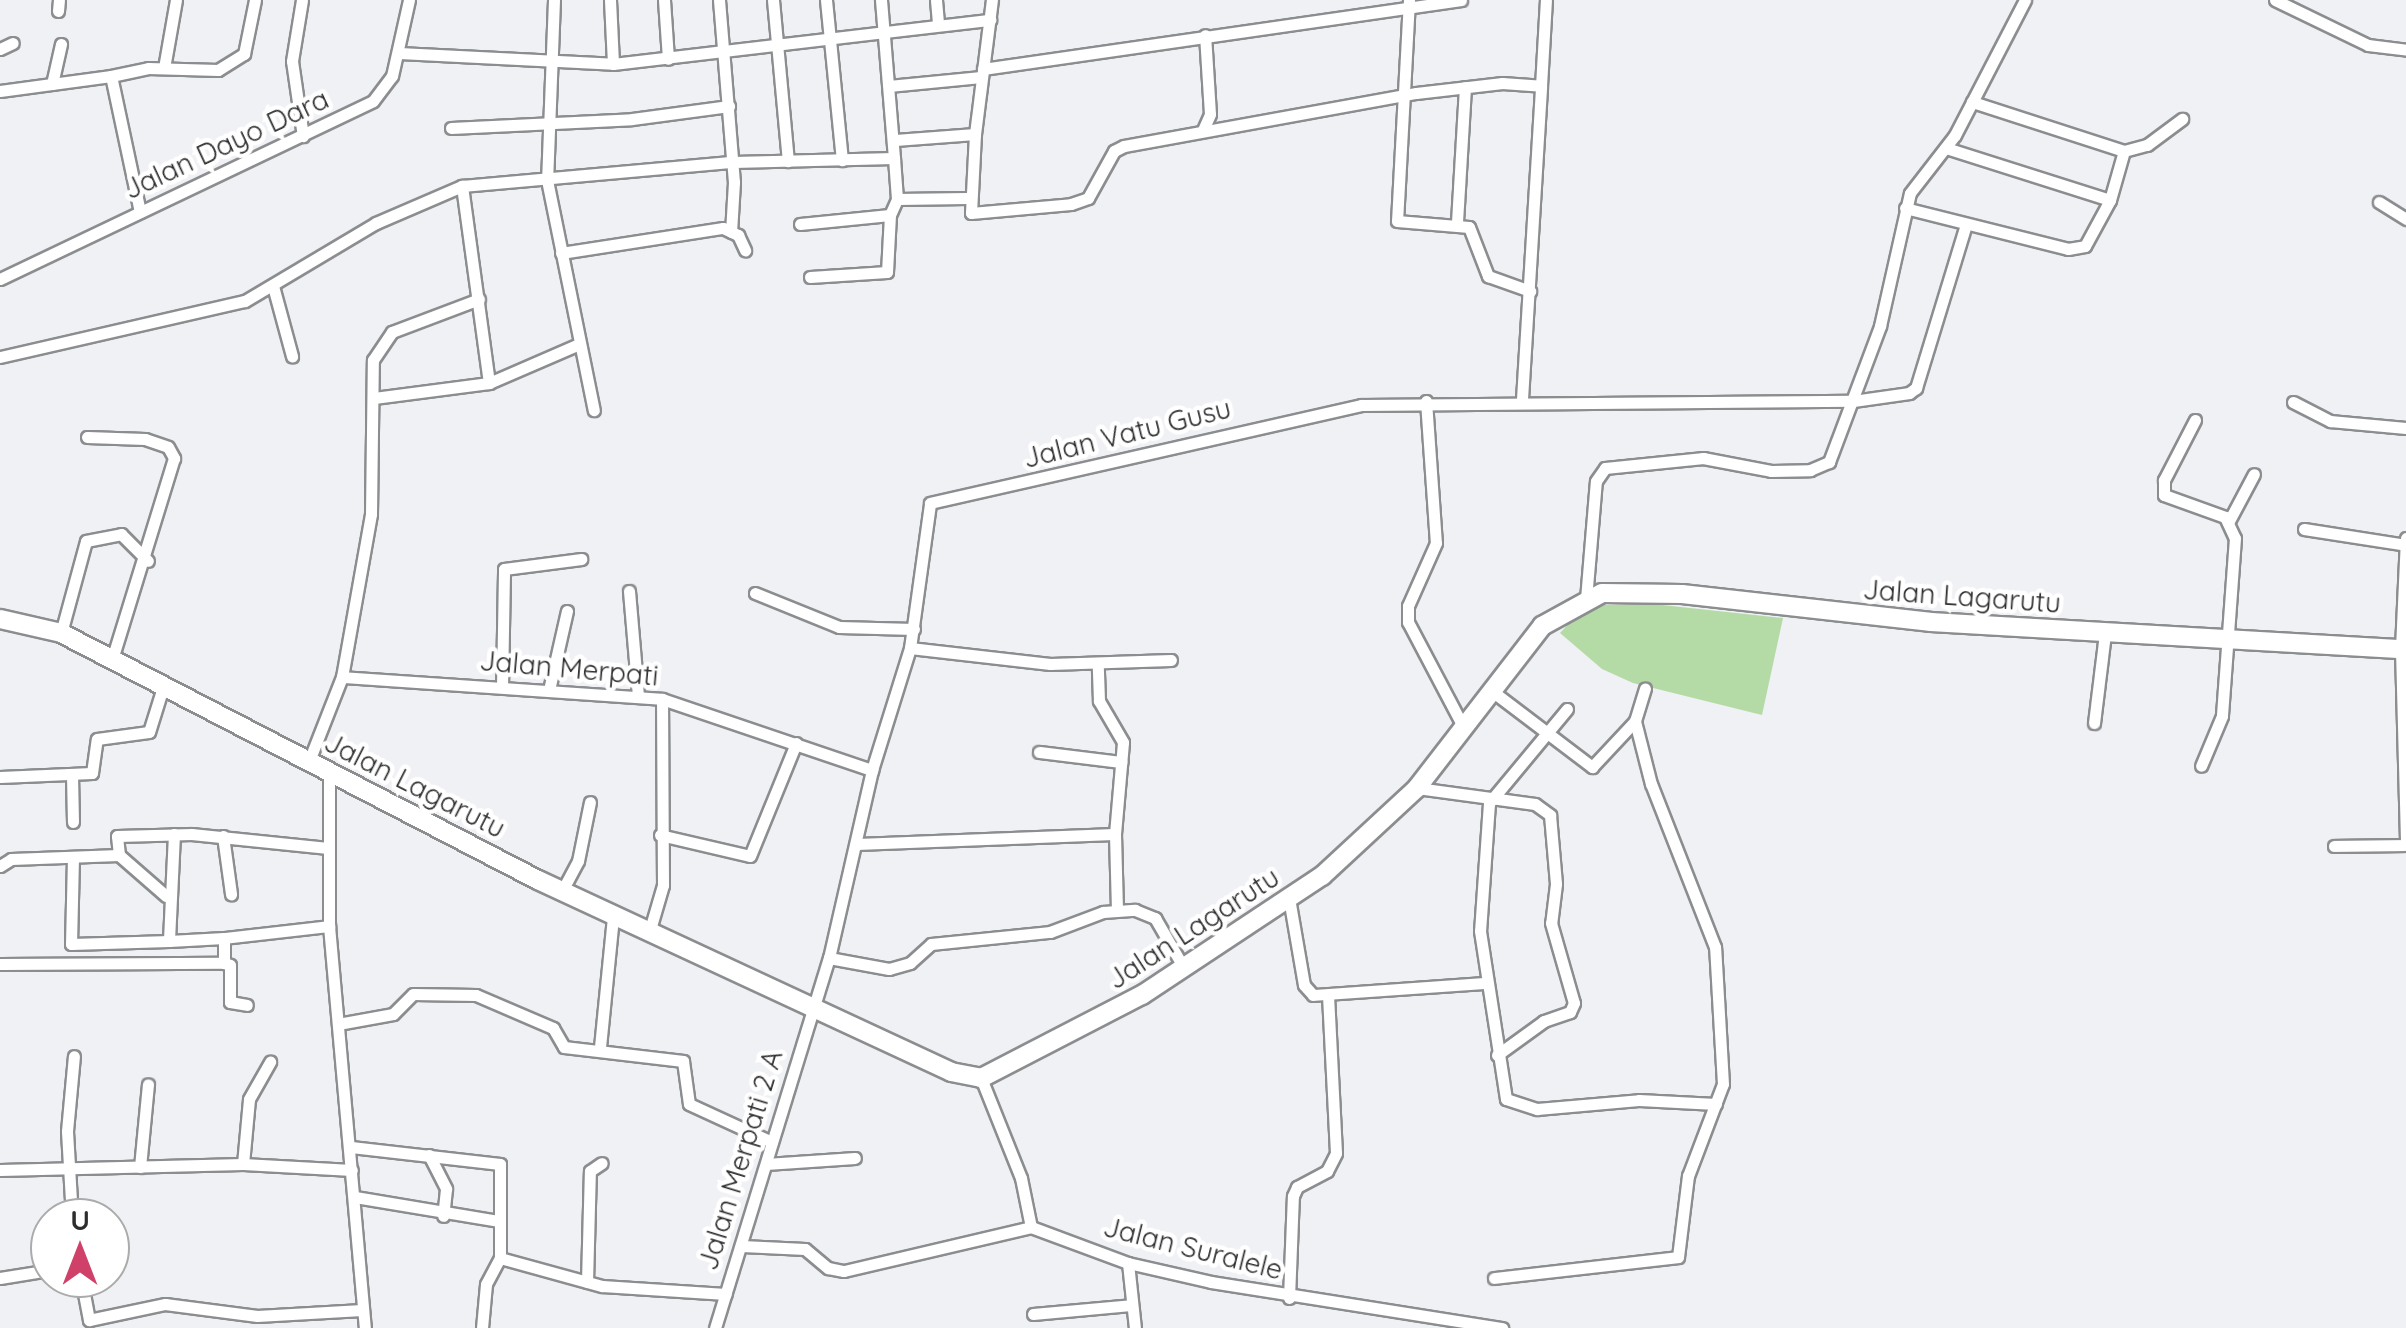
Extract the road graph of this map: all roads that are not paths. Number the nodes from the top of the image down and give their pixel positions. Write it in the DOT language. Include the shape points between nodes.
graph roads {
  1 [pos="176,0"];
  2 [pos="255,0"];
  3 [pos="302,0"];
  4 [pos="408,0"];
  5 [pos="554,0"];
  6 [pos="610,0"];
  7 [pos="664,0"];
  8 [pos="719,0"];
  9 [pos="773,0"];
  10 [pos="826,0"];
  11 [pos="881,0"];
  12 [pos="936,0"];
  13 [pos="992,0"];
  14 [pos="1461,0"];
  15 [pos="1546,0"];
  16 [pos="2026,0"];
  17 [pos="2275,0"];
  18 [pos="1409,2"];
  19 [pos="2295,4"];
  20 [pos="990,20"];
  21 [pos="938,23"];
  22 [pos="883,30"];
  23 [pos="1204,36"];
  24 [pos="830,37"];
  25 [pos="14,43"];
  26 [pos="60,44"];
  27 [pos="777,45"];
  28 [pos="0,49"];
  29 [pos="2406,50"];
  30 [pos="399,53"];
  31 [pos="722,53"];
  32 [pos="668,58"];
  33 [pos="553,62"];
  34 [pos="613,64"];
  35 [pos="164,68"];
  36 [pos="982,73"];
  37 [pos="111,76"];
  38 [pos="52,84"];
  39 [pos="889,86"];
  40 [pos="1541,86"];
  41 [pos="1465,88"];
  42 [pos="0,90"];
  43 [pos="1401,96"];
  44 [pos="1972,102"];
  45 [pos="729,106"];
  46 [pos="2182,119"];
  47 [pos="545,126"];
  48 [pos="452,128"];
  49 [pos="1203,130"];
  50 [pos="975,134"];
  51 [pos="303,136"];
  52 [pos="895,140"];
  53 [pos="1946,148"];
  54 [pos="2124,151"];
  55 [pos="894,158"];
  56 [pos="842,160"];
  57 [pos="788,161"];
  58 [pos="732,162"];
  59 [pos="548,180"];
  60 [pos="462,186"];
  61 [pos="967,198"];
  62 [pos="897,199"];
  63 [pos="2110,200"];
  64 [pos="2380,202"];
  65 [pos="1904,208"];
  66 [pos="140,212"];
  67 [pos="890,215"];
  68 [pos="2406,219"];
  69 [pos="1457,222"];
  70 [pos="800,224"];
  71 [pos="1966,224"];
  72 [pos="731,232"];
  73 [pos="744,250"];
  74 [pos="562,253"];
  75 [pos="0,277"];
  76 [pos="810,278"];
  77 [pos="273,286"];
  78 [pos="1530,291"];
  79 [pos="479,299"];
  80 [pos="577,346"];
  81 [pos="292,356"];
  82 [pos="0,357"];
  83 [pos="489,383"];
  84 [pos="374,398"];
  85 [pos="1522,399"];
  86 [pos="1853,400"];
  87 [pos="1426,401"];
  88 [pos="2293,402"];
  89 [pos="594,410"];
  90 [pos="2195,420"];
  91 [pos="2406,428"];
  92 [pos="88,436"];
  93 [pos="2254,474"];
  94 [pos="2229,521"];
  95 [pos="2304,528"];
  96 [pos="2406,541"];
  97 [pos="581,559"];
  98 [pos="148,561"];
  99 [pos="629,591"];
  100 [pos="755,593"];
  101 [pos="1586,599"];
  102 [pos="567,611"];
  103 [pos="0,619"];
  104 [pos="914,629"];
  105 [pos="60,633"];
  106 [pos="2105,633"];
  107 [pos="2224,640"];
  108 [pos="910,648"];
  109 [pos="2403,649"];
  110 [pos="112,658"];
  111 [pos="1172,660"];
  112 [pos="1098,663"];
  113 [pos="342,677"];
  114 [pos="162,687"];
  115 [pos="502,687"];
  116 [pos="1645,689"];
  117 [pos="549,690"];
  118 [pos="1492,691"];
  119 [pos="638,697"];
  120 [pos="662,699"];
  121 [pos="1567,709"];
  122 [pos="1635,721"];
  123 [pos="2094,722"];
  124 [pos="1464,728"];
  125 [pos="1545,734"];
  126 [pos="796,743"];
  127 [pos="1040,752"];
  128 [pos="309,762"];
  129 [pos="1120,762"];
  130 [pos="2201,766"];
  131 [pos="872,770"];
  132 [pos="329,772"];
  133 [pos="72,775"];
  134 [pos="0,777"];
  135 [pos="1417,788"];
  136 [pos="590,802"];
  137 [pos="1489,803"];
  138 [pos="73,822"];
  139 [pos="174,834"];
  140 [pos="1115,834"];
  141 [pos="660,835"];
  142 [pos="223,836"];
  143 [pos="856,844"];
  144 [pos="2405,845"];
  145 [pos="2334,846"];
  146 [pos="327,848"];
  147 [pos="119,855"];
  148 [pos="73,857"];
  149 [pos="0,866"];
  150 [pos="562,891"];
  151 [pos="231,894"];
  152 [pos="166,896"];
  153 [pos="1289,898"];
  154 [pos="1117,910"];
  155 [pos="614,916"];
  156 [pos="329,926"];
  157 [pos="649,932"];
  158 [pos="224,938"];
  159 [pos="169,942"];
  160 [pos="829,958"];
  161 [pos="224,962"];
  162 [pos="0,964"];
  163 [pos="1184,968"];
  164 [pos="1486,984"];
  165 [pos="1328,995"];
  166 [pos="247,1005"];
  167 [pos="813,1007"];
  168 [pos="338,1024"];
  169 [pos="600,1047"];
  170 [pos="1497,1055"];
  171 [pos="74,1056"];
  172 [pos="270,1062"];
  173 [pos="981,1078"];
  174 [pos="148,1084"];
  175 [pos="1716,1104"];
  176 [pos="772,1142"];
  177 [pos="352,1147"];
  178 [pos="429,1156"];
  179 [pos="855,1158"];
  180 [pos="602,1163"];
  181 [pos="242,1164"];
  182 [pos="766,1164"];
  183 [pos="140,1168"];
  184 [pos="0,1170"];
  185 [pos="352,1170"];
  186 [pos="67,1172"];
  187 [pos="70,1198"];
  188 [pos="355,1198"];
  189 [pos="444,1216"];
  190 [pos="498,1221"];
  191 [pos="1031,1227"];
  192 [pos="742,1246"];
  193 [pos="500,1258"];
  194 [pos="1128,1263"];
  195 [pos="30,1273"];
  196 [pos="0,1278"];
  197 [pos="1494,1278"];
  198 [pos="587,1282"];
  199 [pos="726,1294"];
  200 [pos="85,1298"];
  201 [pos="1290,1298"];
  202 [pos="1132,1306"];
  203 [pos="362,1310"];
  204 [pos="1033,1314"];
  205 [pos="91,1324"];
  206 [pos="1441,1324"];
  207 [pos="1496,1327"];
  208 [pos="365,1328"];
  209 [pos="482,1328"];
  210 [pos="716,1328"];
  211 [pos="1135,1328"];
  1 -- 35 [label="street"];
  2 -- 35 [label="street" via="236,61 209,74"];
  3 -- 51 [label="street" via="292,61"];
  4 -- 30 [label="street, Jalan Dayo Dara"];
  5 -- 33 [label="street"];
  6 -- 34 [label="street"];
  7 -- 32 [label="street"];
  8 -- 31 [label="street"];
  9 -- 27 [label="street"];
  10 -- 24 [label="street"];
  11 -- 22 [label="street"];
  12 -- 21 [label="street"];
  13 -- 20 [label="street"];
  14 -- 18 [label="street"];
  15 -- 40 [label="street"];
  16 -- 44 [label="street"];
  17 -- 19 [label="street"];
  18 -- 23 [label="street"];
  18 -- 43 [label="street"];
  19 -- 29 [label="street" via="2368,45"];
  20 -- 21 [label="street"];
  20 -- 36 [label="street"];
  21 -- 22 [label="street"];
  22 -- 24 [label="street"];
  22 -- 39 [label="street"];
  23 -- 36 [label="street"];
  23 -- 49 [label="street" via="1210,114"];
  24 -- 27 [label="street"];
  24 -- 56 [label="street"];
  25 -- 28 [label="street"];
  26 -- 38 [label="street"];
  27 -- 31 [label="street"];
  27 -- 57 [label="street"];
  30 -- 33 [label="street"];
  30 -- 51 [label="street, Jalan Dayo Dara" via="378,97"];
  31 -- 32 [label="street"];
  31 -- 45 [label="street"];
  32 -- 34 [label="street"];
  33 -- 34 [label="street"];
  33 -- 47 [label="street"];
  35 -- 37 [label="street"];
  36 -- 39 [label="street"];
  36 -- 50 [label="street"];
  37 -- 38 [label="street"];
  37 -- 66 [label="street"];
  38 -- 42 [label="street"];
  39 -- 52 [label="street"];
  40 -- 41 [label="street"];
  40 -- 78 [label="street"];
  41 -- 43 [label="street"];
  41 -- 69 [label="street"];
  43 -- 49 [label="street"];
  43 -- 69 [label="street" via="1397,221"];
  44 -- 53 [label="street"];
  44 -- 54 [label="street"];
  45 -- 47 [label="street"];
  45 -- 58 [label="street"];
  46 -- 54 [label="street" via="2147,146"];
  47 -- 48 [label="street"];
  47 -- 59 [label="street"];
  49 -- 61 [label="street" via="1114,151 1080,202 971,213"];
  50 -- 52 [label="street"];
  50 -- 61 [label="street"];
  51 -- 66 [label="street, Jalan Dayo Dara"];
  52 -- 55 [label="street"];
  53 -- 63 [label="street"];
  53 -- 65 [label="street"];
  54 -- 63 [label="street"];
  55 -- 56 [label="street"];
  55 -- 62 [label="street"];
  56 -- 57 [label="street"];
  57 -- 58 [label="street"];
  58 -- 59 [label="street"];
  58 -- 72 [label="street"];
  59 -- 60 [label="street"];
  59 -- 74 [label="street"];
  60 -- 77 [label="street" via="376,223"];
  60 -- 79 [label="street"];
  61 -- 62 [label="street"];
  62 -- 67 [label="street"];
  63 -- 71 [label="street" via="2085,246 2074,248"];
  64 -- 68 [label="street"];
  65 -- 71 [label="street"];
  65 -- 86 [label="street" via="1880,326"];
  66 -- 75 [label="street, Jalan Dayo Dara"];
  67 -- 70 [label="street"];
  67 -- 76 [label="street" via="887,272"];
  69 -- 78 [label="street" via="1469,227 1488,276"];
  71 -- 86 [label="street, Jalan Vatu Gusu" via="1916,388"];
  72 -- 73 [label="street"];
  72 -- 74 [label="street"];
  74 -- 80 [label="street"];
  77 -- 81 [label="street"];
  77 -- 82 [label="street" via="234,305"];
  78 -- 85 [label="street"];
  79 -- 83 [label="street"];
  79 -- 84 [label="street" via="380,341"];
  80 -- 83 [label="street"];
  80 -- 89 [label="street"];
  83 -- 84 [label="street"];
  84 -- 113 [label="street" via="371,514"];
  85 -- 86 [label="street, Jalan Vatu Gusu"];
  85 -- 87 [label="street, Jalan Vatu Gusu"];
  86 -- 101 [label="street" via="1836,452 1816,469 1771,470 1703,458 1600,470"];
  87 -- 104 [label="street, Jalan Vatu Gusu" via="1334,408 930,502"];
  87 -- 124 [label="street" via="1436,543 1408,606 1408,622"];
  88 -- 91 [label="street" via="2330,421"];
  90 -- 94 [label="street" via="2164,480 2164,494"];
  92 -- 98 [label="street" via="131,436 173,452"];
  93 -- 94 [label="street"];
  94 -- 107 [label="street" via="2235,538"];
  95 -- 96 [label="street"];
  96 -- 109 [label="street"];
  97 -- 115 [label="street" via="504,569"];
  98 -- 105 [label="street" via="121,534 86,541"];
  98 -- 110 [label="street"];
  99 -- 119 [label="street"];
  100 -- 104 [label="street" via="839,627"];
  101 -- 106 [label="street, Jalan Lagarutu" via="1615,591 1664,592 1867,617"];
  101 -- 118 [label="street, Jalan Lagarutu" via="1542,626"];
  102 -- 117 [label="street"];
  103 -- 105 [label="street, Jalan Lagarutu"];
  104 -- 108 [label="street, Jalan Vatu Gusu"];
  105 -- 110 [label="street, Jalan Lagarutu"];
  106 -- 107 [label="street, Jalan Lagarutu"];
  106 -- 123 [label="street"];
  107 -- 109 [label="street, Jalan Lagarutu"];
  107 -- 130 [label="street" via="2222,716"];
  108 -- 112 [label="street" via="972,658"];
  108 -- 131 [label="street, Jalan Vatu Gusu"];
  109 -- 144 [label="street"];
  110 -- 114 [label="street, Jalan Lagarutu"];
  111 -- 112 [label="street"];
  112 -- 129 [label="street" via="1098,701 1123,742"];
  113 -- 115 [label="street, Jalan Merpati"];
  113 -- 128 [label="street"];
  114 -- 128 [label="street, Jalan Lagarutu"];
  114 -- 133 [label="street" via="148,732 100,737 95,771"];
  115 -- 117 [label="street, Jalan Merpati"];
  116 -- 122 [label="street"];
  117 -- 119 [label="street, Jalan Merpati"];
  118 -- 124 [label="street, Jalan Lagarutu"];
  118 -- 125 [label="street"];
  119 -- 120 [label="street, Jalan Merpati"];
  120 -- 126 [label="street, Jalan Merpati"];
  120 -- 141 [label="street"];
  121 -- 125 [label="street"];
  122 -- 125 [label="street" via="1592,767"];
  122 -- 175 [label="street" via="1651,784 1716,946 1726,1060"];
  124 -- 135 [label="street, Jalan Lagarutu"];
  125 -- 137 [label="street"];
  126 -- 131 [label="street, Jalan Merpati"];
  126 -- 141 [label="street" via="748,857"];
  127 -- 129 [label="street"];
  128 -- 132 [label="street, Jalan Lagarutu"];
  129 -- 140 [label="street"];
  131 -- 143 [label="street, Jalan Vatu Gusu"];
  132 -- 146 [label="street"];
  132 -- 150 [label="street, Jalan Lagarutu"];
  133 -- 134 [label="street"];
  133 -- 138 [label="street"];
  135 -- 137 [label="street"];
  135 -- 153 [label="street, Jalan Lagarutu"];
  136 -- 150 [label="street" via="578,861"];
  137 -- 164 [label="street" via="1480,931"];
  137 -- 170 [label="street" via="1535,804 1550,815 1556,884 1551,923 1574,1003 1570,1012 1544,1021"];
  139 -- 142 [label="street"];
  139 -- 147 [label="street" via="120,835"];
  139 -- 152 [label="street"];
  140 -- 143 [label="street"];
  140 -- 154 [label="street"];
  141 -- 157 [label="street" via="664,885"];
  142 -- 146 [label="street"];
  142 -- 151 [label="street"];
  143 -- 160 [label="street, Jalan Vatu Gusu"];
  144 -- 145 [label="street"];
  146 -- 156 [label="street"];
  147 -- 148 [label="street"];
  147 -- 152 [label="street"];
  148 -- 149 [label="street" via="7,859"];
  148 -- 159 [label="street" via="70,944"];
  150 -- 155 [label="street, Jalan Lagarutu"];
  152 -- 159 [label="street"];
  153 -- 163 [label="street, Jalan Lagarutu"];
  153 -- 165 [label="street" via="1304,984 1313,995"];
  154 -- 160 [label="street" via="1050,932 931,944 889,970"];
  154 -- 163 [label="street" via="1151,913"];
  155 -- 157 [label="street, Jalan Lagarutu"];
  155 -- 169 [label="street"];
  156 -- 158 [label="street"];
  156 -- 168 [label="street"];
  157 -- 167 [label="street, Jalan Lagarutu"];
  158 -- 159 [label="street"];
  158 -- 161 [label="street"];
  160 -- 167 [label="street, Jalan Vatu Gusu"];
  161 -- 162 [label="street"];
  161 -- 166 [label="street" via="230,965 230,1002"];
  163 -- 173 [label="street, Jalan Lagarutu" via="1061,1041"];
  164 -- 165 [label="street"];
  164 -- 170 [label="street"];
  165 -- 201 [label="street" via="1336,1153 1327,1171 1296,1186"];
  167 -- 173 [label="street, Jalan Lagarutu" via="951,1072"];
  167 -- 176 [label="street, Jalan Merpati 2 A"];
  168 -- 169 [label="street" via="393,1014 413,994 466,994 550,1026 564,1047"];
  168 -- 177 [label="street"];
  169 -- 176 [label="street" via="686,1062 689,1104"];
  170 -- 175 [label="street" via="1506,1099 1521,1108 1639,1100"];
  171 -- 186 [label="street"];
  172 -- 181 [label="street" via="249,1099"];
  173 -- 191 [label="street" via="1021,1178"];
  174 -- 183 [label="street"];
  175 -- 197 [label="street" via="1688,1176 1678,1257"];
  176 -- 182 [label="street, Jalan Merpati 2 A"];
  177 -- 178 [label="street"];
  177 -- 185 [label="street"];
  178 -- 189 [label="street" via="446,1189"];
  178 -- 190 [label="street" via="500,1164"];
  179 -- 182 [label="street"];
  180 -- 198 [label="street" via="590,1171"];
  181 -- 183 [label="street"];
  181 -- 185 [label="street"];
  182 -- 192 [label="street, Jalan Merpati 2 A"];
  183 -- 186 [label="street"];
  184 -- 186 [label="street"];
  185 -- 188 [label="street"];
  186 -- 187 [label="street"];
  188 -- 189 [label="street"];
  188 -- 203 [label="street"];
  189 -- 190 [label="street"];
  190 -- 193 [label="street"];
  191 -- 192 [label="street" via="844,1270 828,1268 804,1250"];
  191 -- 194 [label="street, Jalan Suralele"];
  192 -- 199 [label="street, Jalan Merpati 2 A"];
  193 -- 198 [label="street"];
  193 -- 209 [label="street" via="486,1284"];
  194 -- 201 [label="street, Jalan Suralele"];
  194 -- 202 [label="street"];
  195 -- 196 [label="street"];
  198 -- 199 [label="street"];
  199 -- 210 [label="street, Jalan Merpati 2 A"];
  200 -- 205 [label="street"];
  201 -- 206 [label="street, Jalan Suralele"];
  202 -- 204 [label="street"];
  202 -- 211 [label="street"];
  203 -- 205 [label="street" via="257,1316 165,1304"];
  203 -- 208 [label="street"];
  206 -- 207 [label="street, Jalan Suralele"];
}
